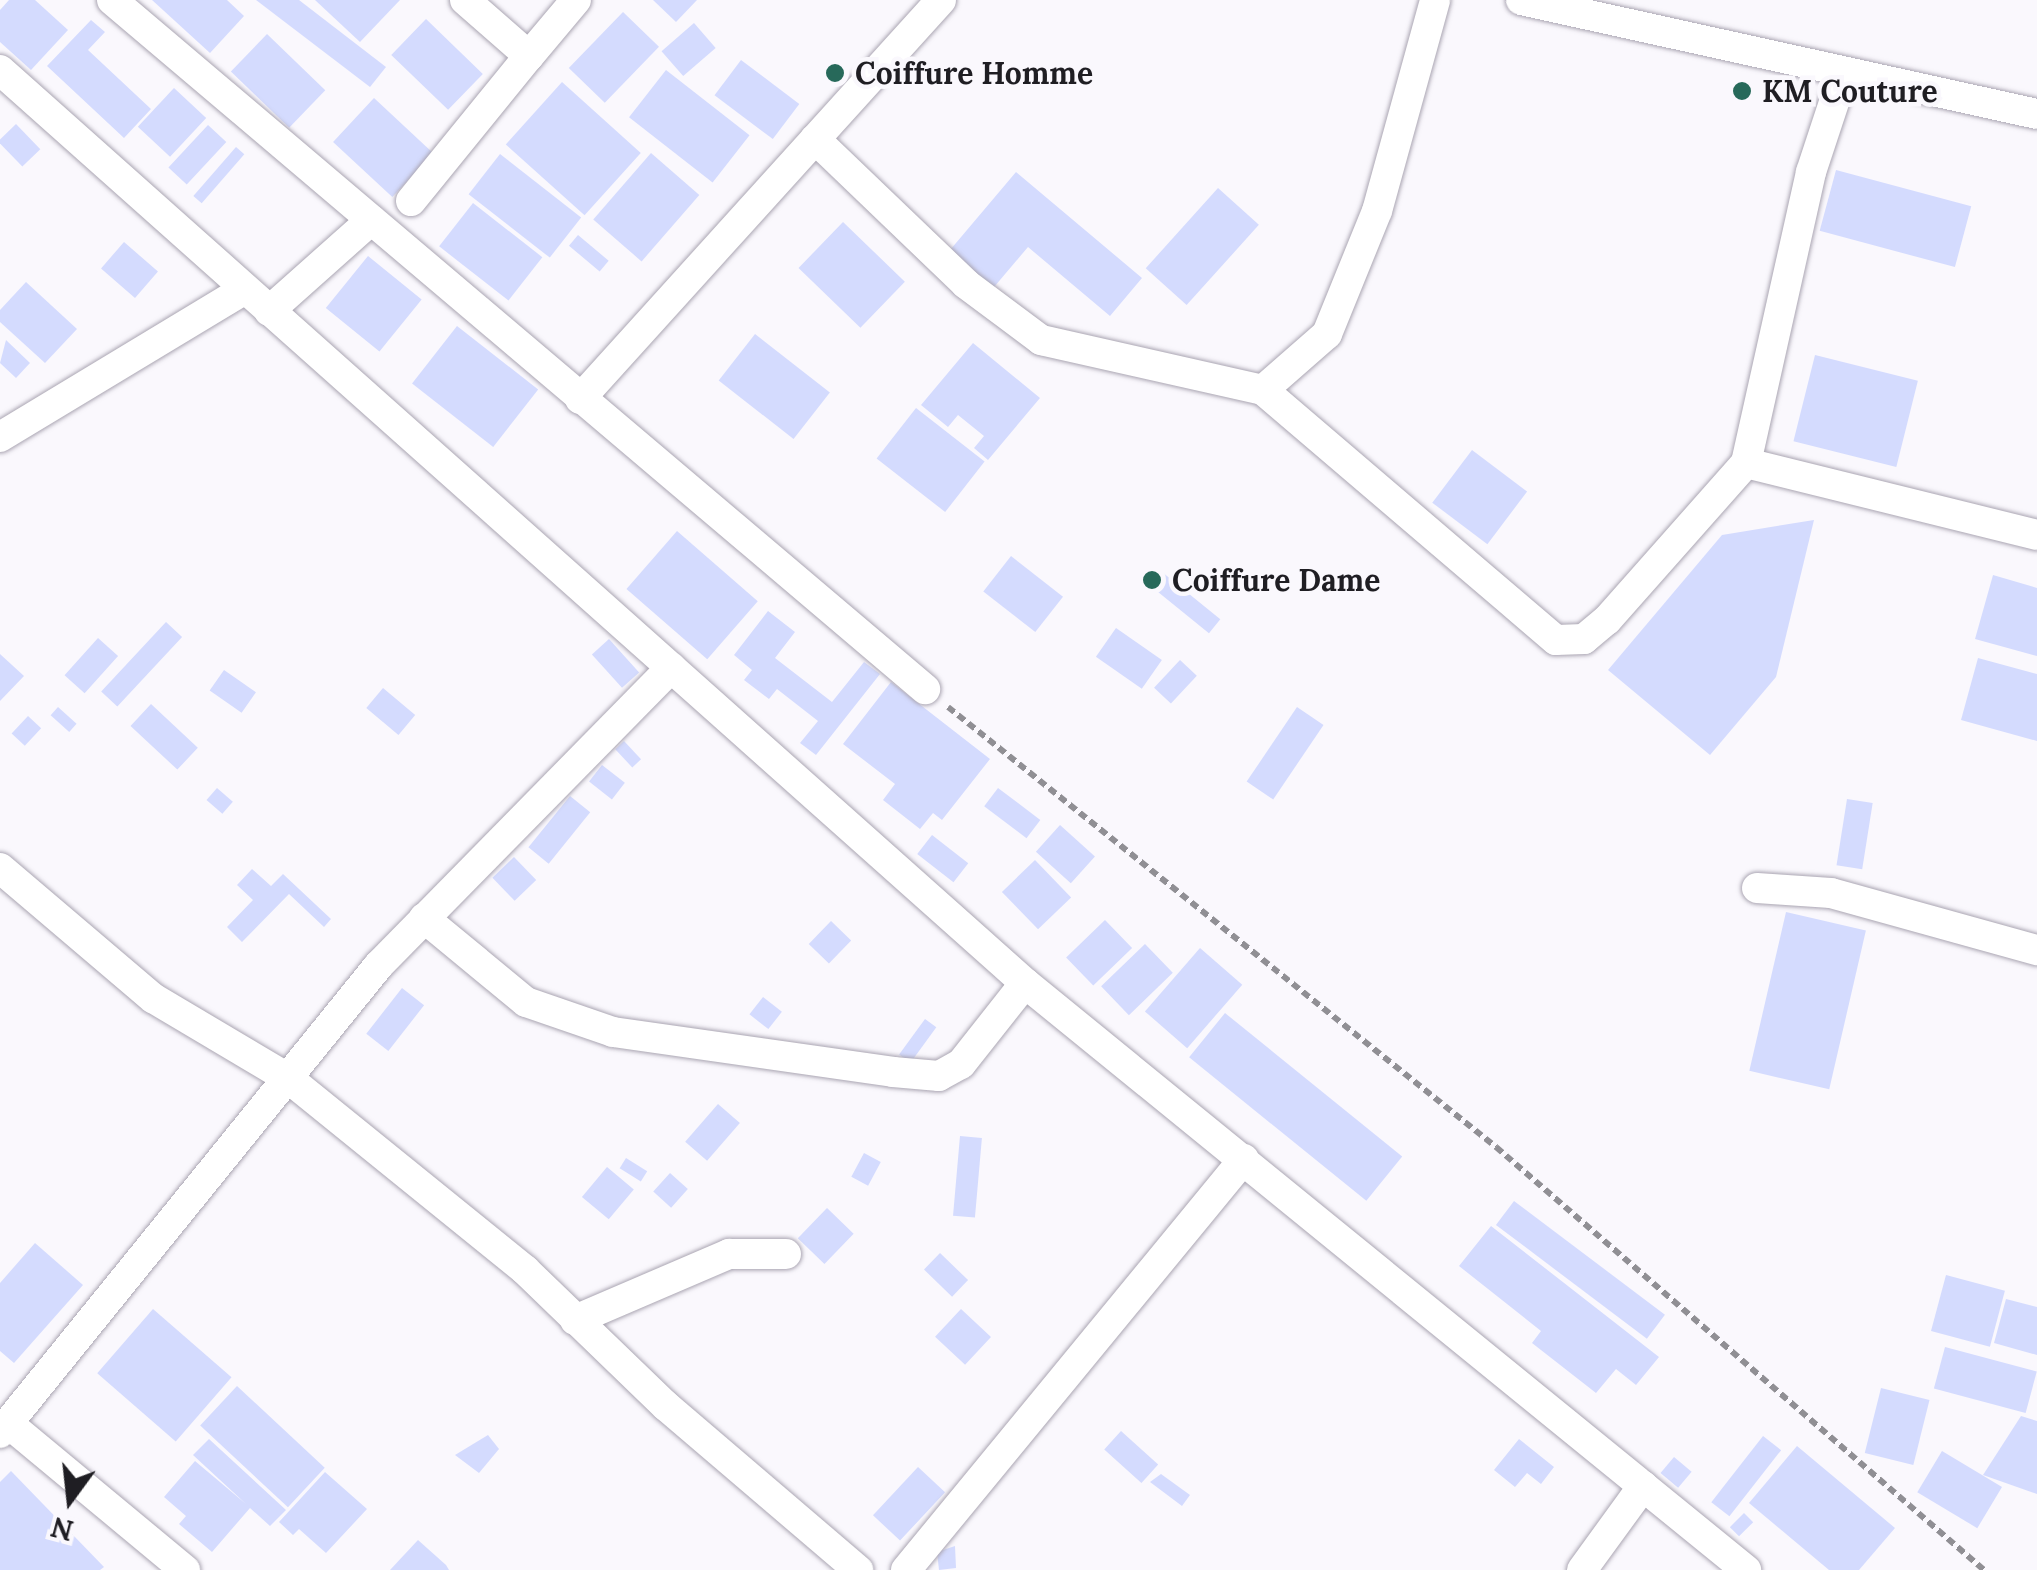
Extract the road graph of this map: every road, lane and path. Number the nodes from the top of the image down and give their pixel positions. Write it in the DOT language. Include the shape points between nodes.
graph roads {
  1 [pos="112,0"];
  2 [pos="465,0"];
  3 [pos="576,0"];
  4 [pos="941,0"];
  5 [pos="1435,0"];
  6 [pos="1521,0"];
  7 [pos="529,56"];
  8 [pos="0,70"];
  9 [pos="1844,72"];
  10 [pos="2037,114"];
  11 [pos="815,139"];
  12 [pos="411,201"];
  13 [pos="371,220"];
  14 [pos="245,289"];
  15 [pos="269,311"];
  16 [pos="1263,390"];
  17 [pos="580,398"];
  18 [pos="0,437"];
  19 [pos="1746,463"];
  20 [pos="2037,535"];
  21 [pos="671,668"];
  22 [pos="925,689"];
  23 [pos="0,868"];
  24 [pos="1757,888"];
  25 [pos="424,918"];
  26 [pos="2037,950"];
  27 [pos="1025,983"];
  28 [pos="288,1078"];
  29 [pos="1244,1159"];
  30 [pos="786,1254"];
  31 [pos="575,1320"];
  32 [pos="4,1429"];
  33 [pos="1642,1486"];
  34 [pos="185,1570"];
  35 [pos="858,1570"];
  36 [pos="906,1570"];
  37 [pos="1582,1570"];
  38 [pos="1746,1570"];
  39 [pos="1984,1570"];
  1 -- 13 [label="street"];
  2 -- 7 [label="street"];
  3 -- 7 [label="street"];
  4 -- 11 [label="street"];
  5 -- 16 [label="street" via="1377,212 1327,334"];
  6 -- 9 [label="street"];
  7 -- 12 [label="street"];
  8 -- 14 [label="street"];
  9 -- 10 [label="street"];
  9 -- 19 [label="street" via="1811,172"];
  11 -- 16 [label="street" via="966,284 1041,340"];
  11 -- 17 [label="street"];
  13 -- 15 [label="street"];
  13 -- 17 [label="street"];
  14 -- 15 [label="street"];
  14 -- 18 [label="street"];
  15 -- 21 [label="street"];
  16 -- 19 [label="street" via="1556,640 1584,640 1607,620"];
  17 -- 22 [label="street"];
  19 -- 20 [label="street"];
  21 -- 25 [label="street"];
  21 -- 27 [label="street"];
  22 -- 39 [label="path" via="1496,1147"];
  23 -- 28 [label="street" via="153,998"];
  24 -- 26 [label="street" via="1831,893"];
  25 -- 27 [label="street" via="526,1002 613,1032 893,1072 939,1076 961,1064"];
  25 -- 28 [label="street"];
  27 -- 29 [label="street"];
  28 -- 31 [label="street" via="525,1270"];
  28 -- 32 [label="street"];
  29 -- 33 [label="street"];
  29 -- 36 [label="street"];
  30 -- 31 [label="street" via="729,1254"];
  31 -- 35 [label="street"];
  32 -- 34 [label="street"];
  33 -- 37 [label="street"];
  33 -- 38 [label="street"];
}
